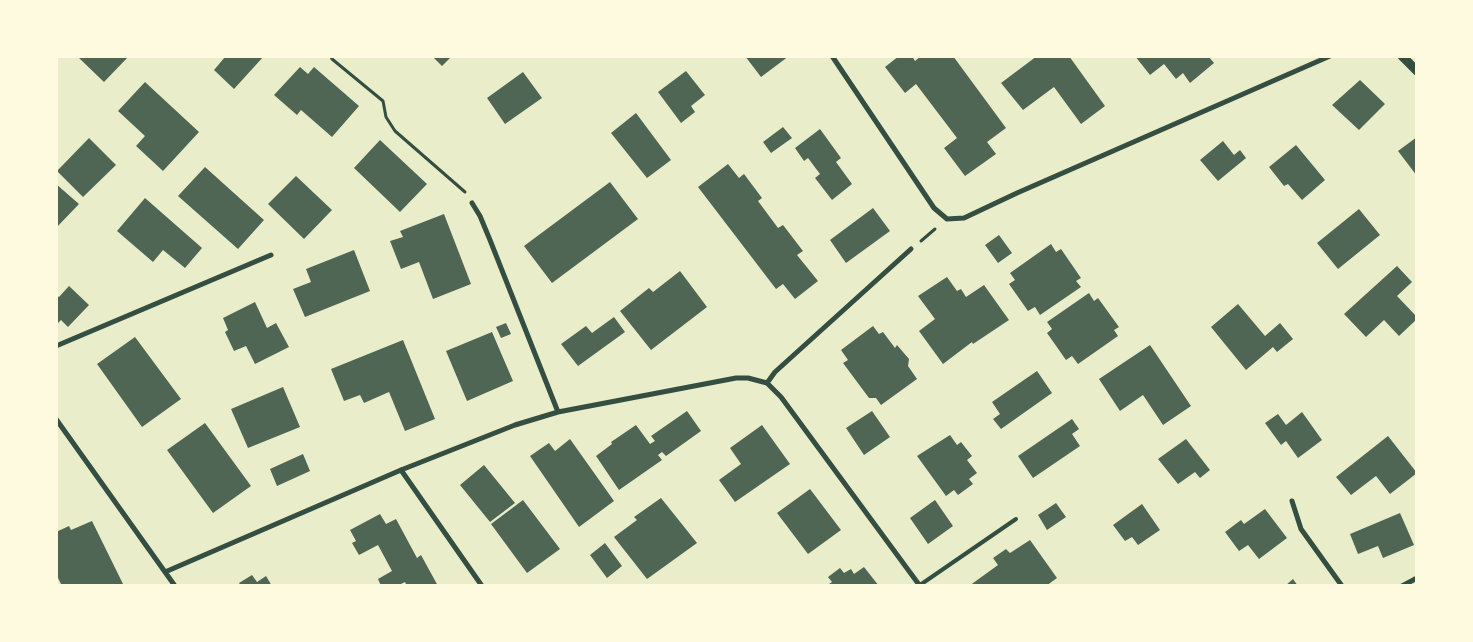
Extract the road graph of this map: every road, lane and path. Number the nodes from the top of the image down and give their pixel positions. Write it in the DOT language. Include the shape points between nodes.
graph roads {
  1 [pos="332,56"];
  2 [pos="832,56"];
  3 [pos="1330,56"];
  4 [pos="1402,56"];
  5 [pos="1417,71"];
  6 [pos="472,203"];
  7 [pos="947,219"];
  8 [pos="911,249"];
  9 [pos="271,255"];
  10 [pos="56,346"];
  11 [pos="767,383"];
  12 [pos="558,412"];
  13 [pos="56,419"];
  14 [pos="401,470"];
  15 [pos="1292,501"];
  16 [pos="1016,519"];
  17 [pos="165,572"];
  18 [pos="1417,578"];
  19 [pos="174,586"];
  20 [pos="482,586"];
  21 [pos="920,586"];
  22 [pos="1342,586"];
  23 [pos="1402,586"];
  1 -- 6 [label="path" via="383,101 386,118 395,131 465,192"];
  2 -- 7 [label="street" via="934,208"];
  3 -- 7 [label="street" via="964,218"];
  4 -- 5 [label="street"];
  6 -- 12 [label="street" via="490,240"];
  7 -- 8 [label="path"];
  8 -- 11 [label="street" via="775,372"];
  9 -- 10 [label="street"];
  11 -- 12 [label="street" via="736,378"];
  11 -- 21 [label="street" via="781,397"];
  12 -- 14 [label="street" via="515,425"];
  13 -- 17 [label="street"];
  14 -- 17 [label="street"];
  14 -- 20 [label="street"];
  15 -- 22 [label="street" via="1301,529"];
  16 -- 21 [label="lane"];
  17 -- 19 [label="street"];
  18 -- 23 [label="street"];
}
